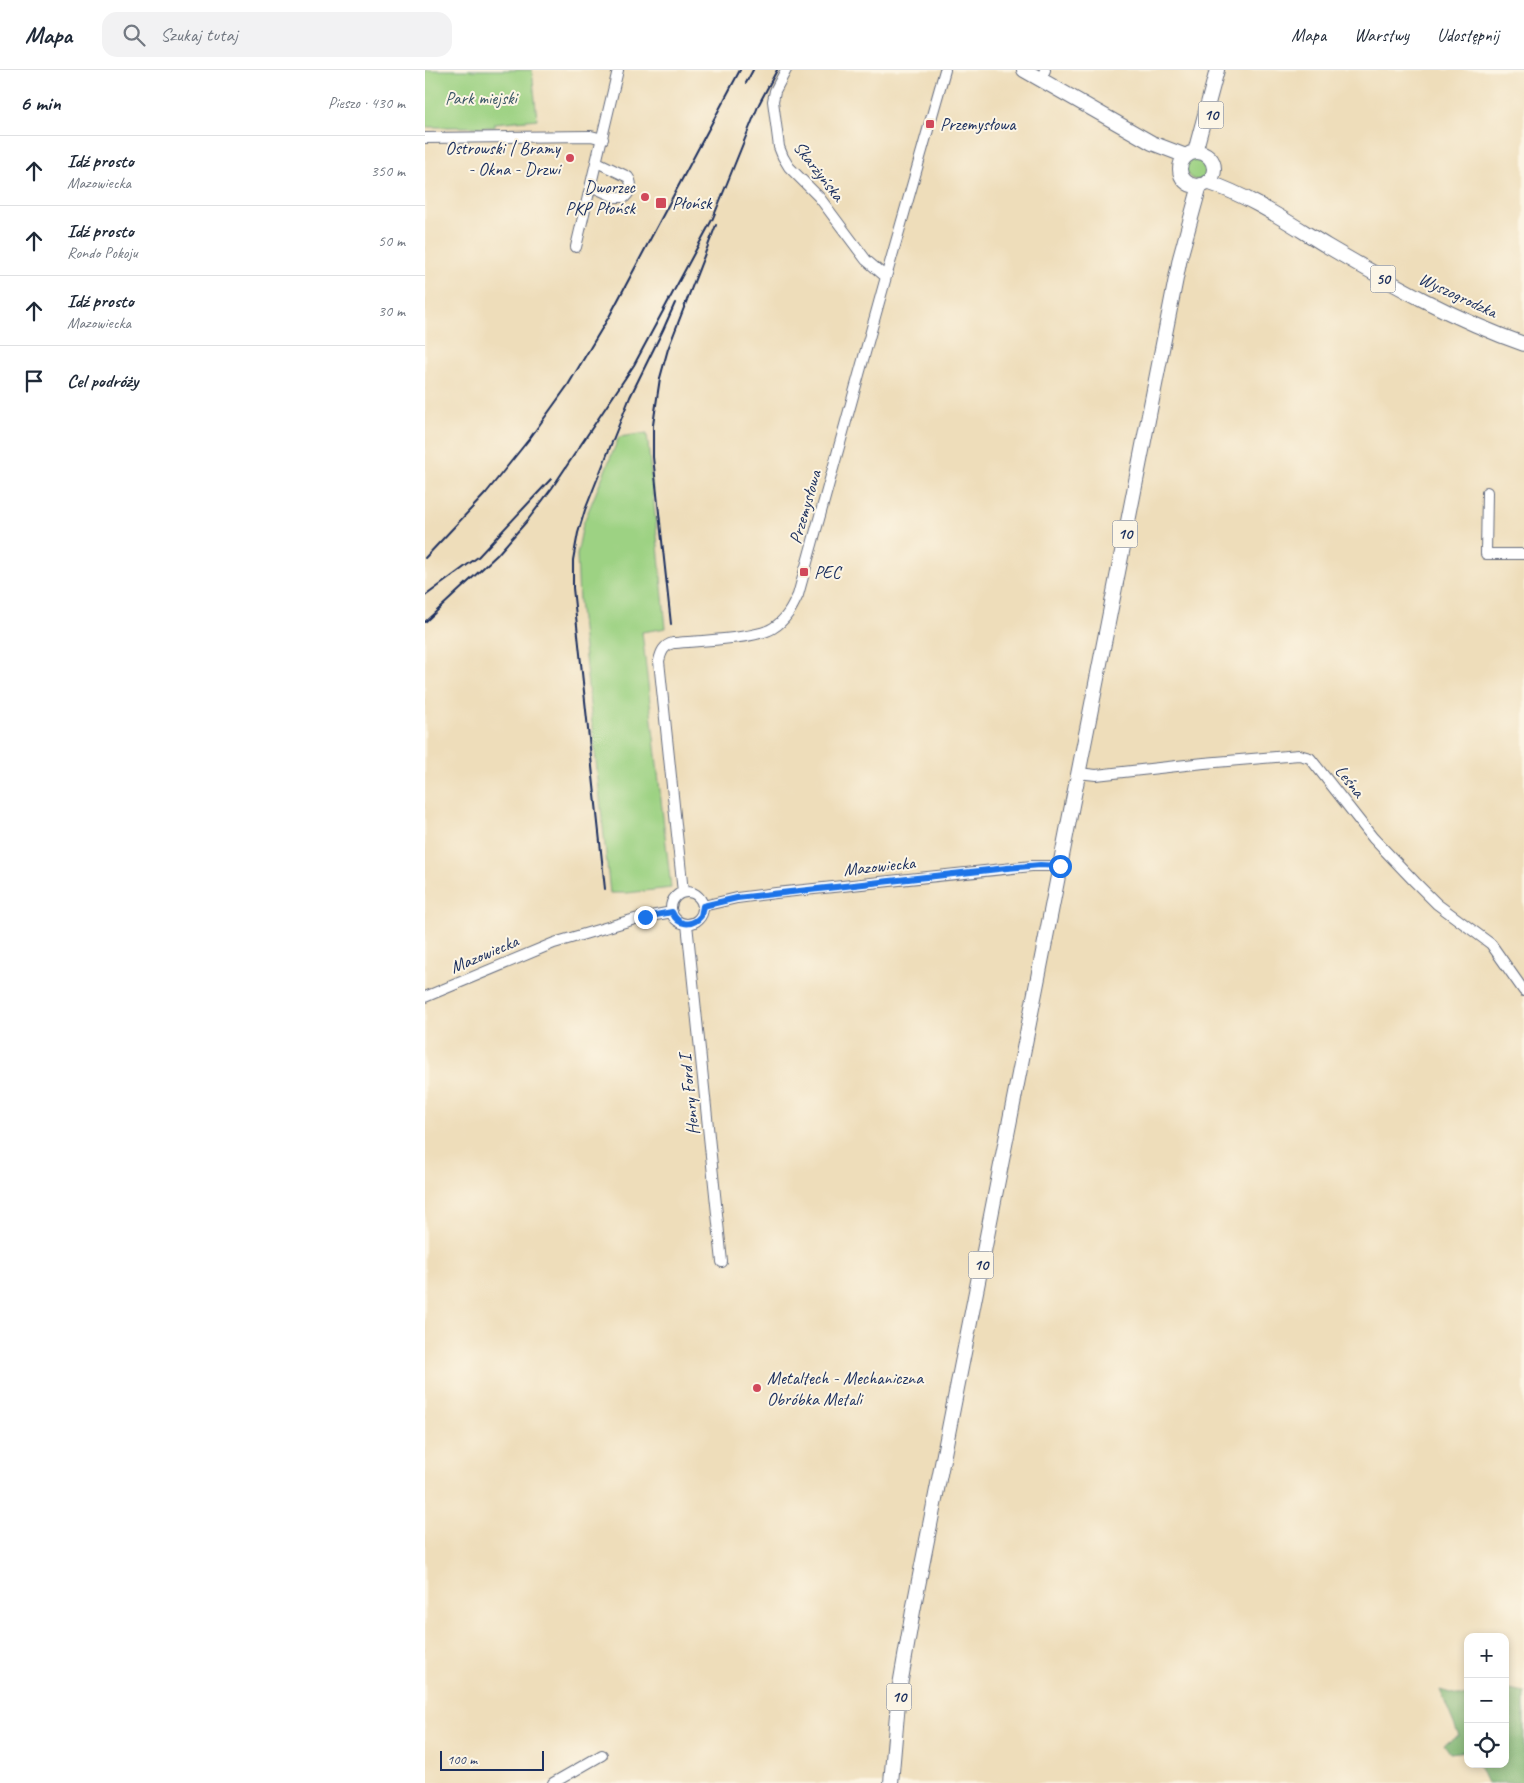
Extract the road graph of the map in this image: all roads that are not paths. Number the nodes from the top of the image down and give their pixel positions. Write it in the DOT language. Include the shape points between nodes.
graph roads {
  1 [pos="619,70"];
  2 [pos="786,70"];
  3 [pos="945,70"];
  4 [pos="1024,70"];
  5 [pos="1216,73"];
  6 [pos="1043,75"];
  7 [pos="425,138"];
  8 [pos="603,139"];
  9 [pos="1192,157"];
  10 [pos="597,162"];
  11 [pos="1202,180"];
  12 [pos="591,186"];
  13 [pos="576,247"];
  14 [pos="886,277"];
  15 [pos="1524,344"];
  16 [pos="1487,492"];
  17 [pos="1524,554"];
  18 [pos="1078,772"];
  19 [pos="1060,866"];
  20 [pos="683,892"];
  21 [pos="703,906"];
  22 [pos="672,912"];
  23 [pos="687,924"];
  24 [pos="1524,991"];
  25 [pos="425,997"];
  26 [pos="722,1262"];
  27 [pos="602,1755"];
  28 [pos="553,1783"];
  29 [pos="891,1783"];
  1 -- 8 [label="street"];
  2 -- 14 [label="street, Skarżyńska" via="773,101 783,157 819,197 866,260"];
  3 -- 14 [label="street, Przemysłowa"];
  4 -- 6 [label="main road"];
  5 -- 9 [label="main road, 10"];
  6 -- 9 [label="main road" via="1152,143"];
  7 -- 8 [label="street" via="591,136"];
  8 -- 10 [label="street"];
  9 -- 11 [label="main road" via="1211,161"];
  9 -- 11 [label="main road" via="1182,176"];
  10 -- 12 [label="street"];
  10 -- 12 [label="street" via="628,177 631,180 630,190 625,197 619,198"];
  11 -- 15 [label="main road, Wyszogrodzka / 50" via="1249,200 1378,276 1461,318"];
  11 -- 18 [label="main road, 10" via="1180,258"];
  12 -- 13 [label="street"];
  14 -- 20 [label="street, Przemysłowa" via="794,606 772,629 756,634 668,644 661,653 659,661"];
  16 -- 17 [label="street" via="1486,554"];
  18 -- 19 [label="main road, 10"];
  18 -- 24 [label="street, Leśna" via="1096,775 1299,755 1310,758 1373,838 1437,904 1491,944"];
  19 -- 21 [label="street, Mazowiecka" via="1032,866 776,893"];
  19 -- 29 [label="main road, 10" via="913,1611 899,1691"];
  20 -- 21 [label="street" via="698,896"];
  20 -- 22 [label="street" via="674,900"];
  21 -- 23 [label="street" via="701,916"];
  22 -- 23 [label="street" via="679,922"];
  22 -- 25 [label="street, Mazowiecka" via="635,918 554,943"];
  23 -- 26 [label="street, Henry Ford I"];
  27 -- 28 [label="street"];
}
